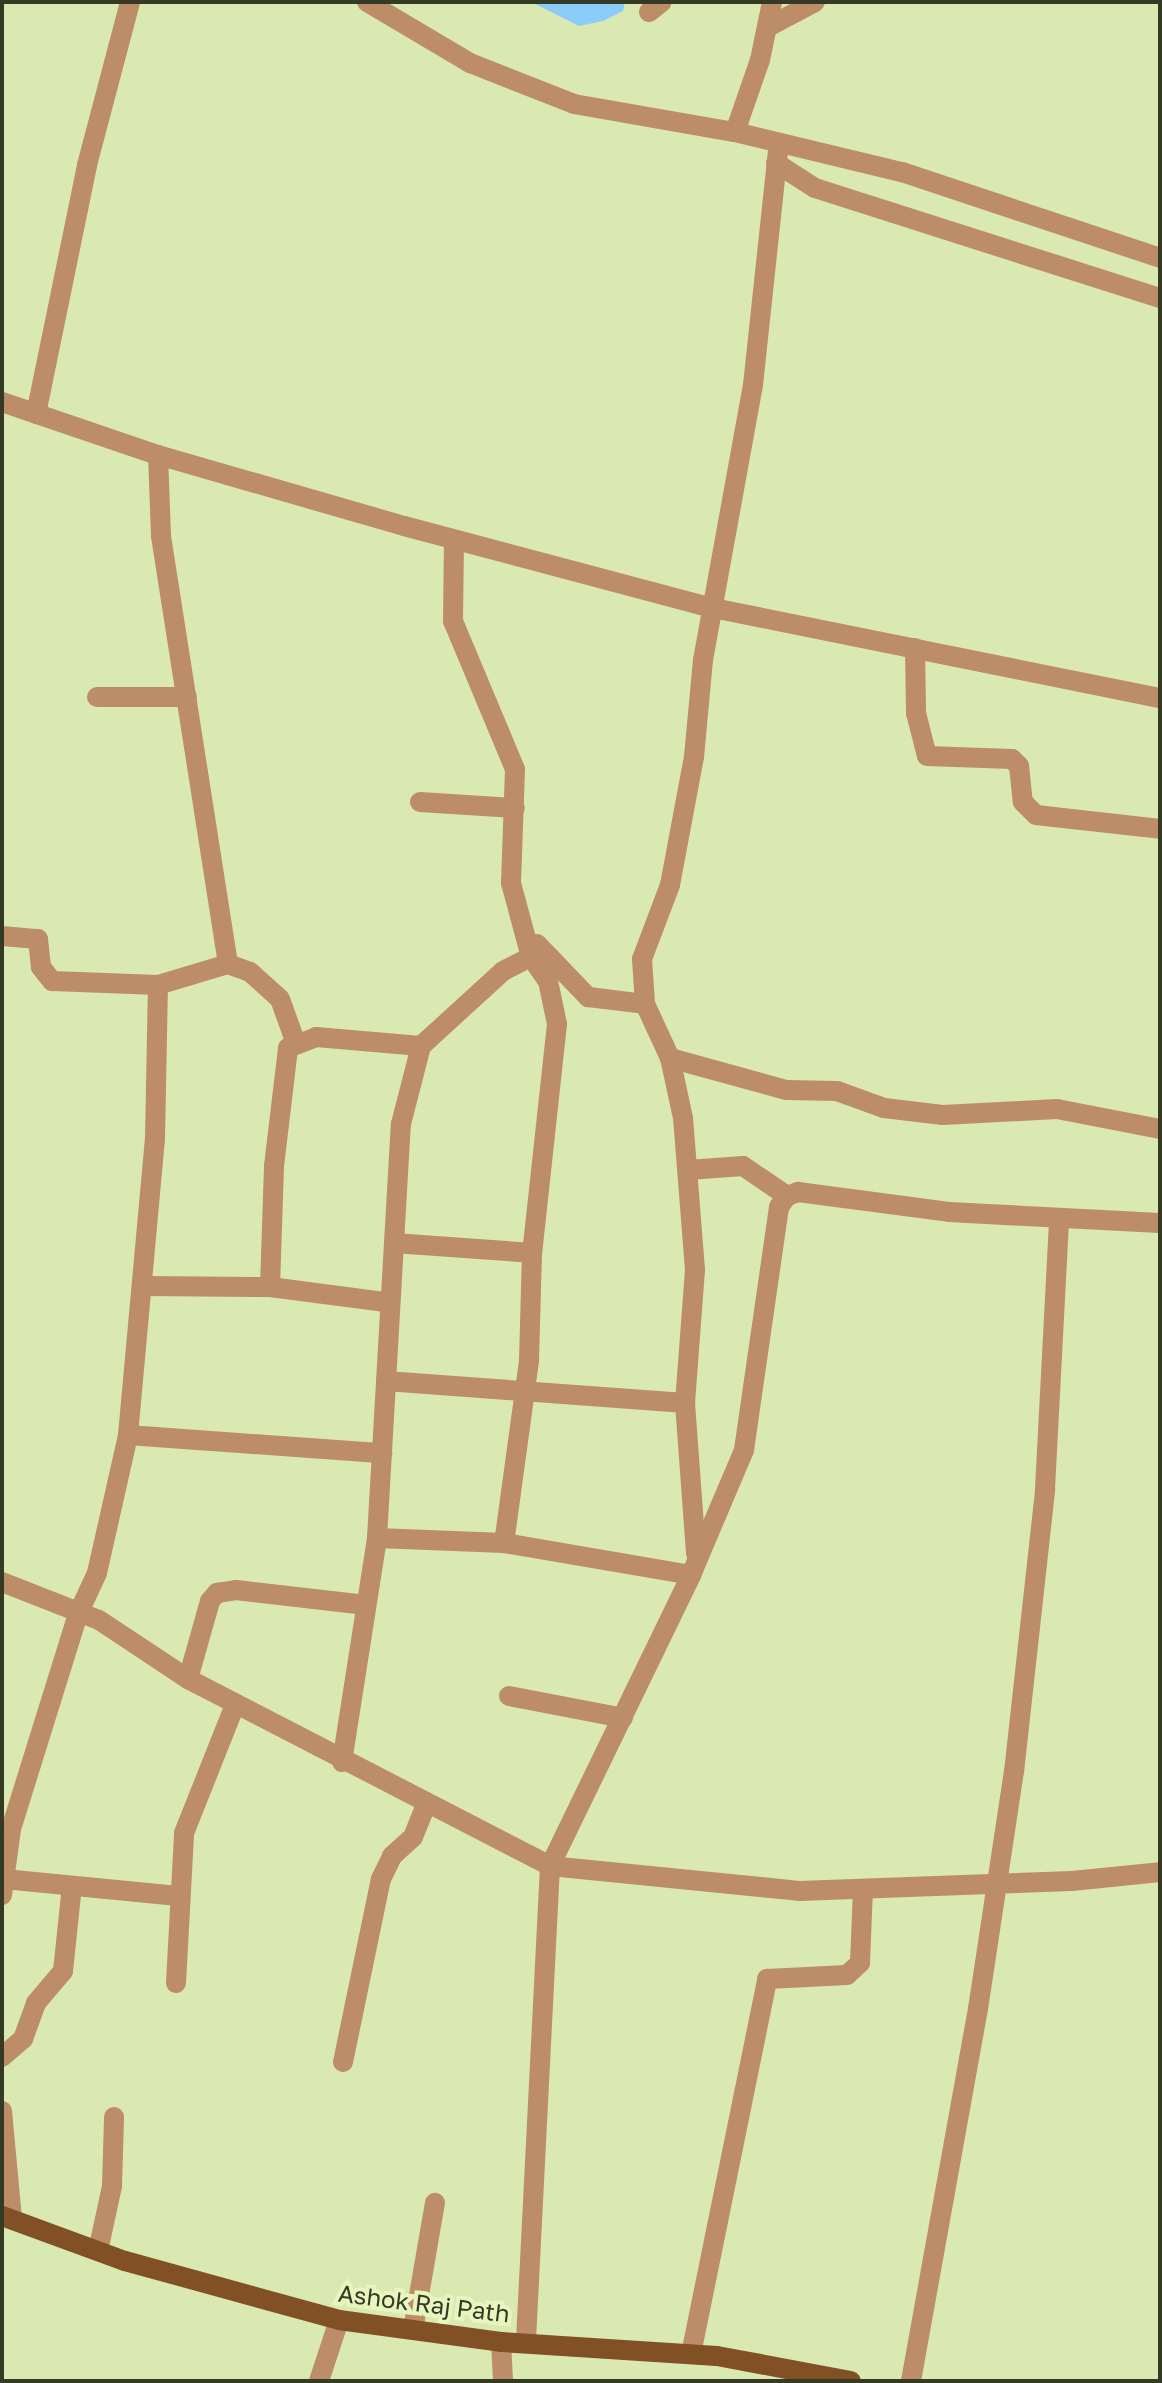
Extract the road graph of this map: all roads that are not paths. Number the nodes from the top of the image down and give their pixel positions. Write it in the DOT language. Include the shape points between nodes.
graph roads {
  1 [pos="130,2"];
  2 [pos="367,2"];
  3 [pos="772,2"];
  4 [pos="815,2"];
  5 [pos="768,27"];
  6 [pos="735,132"];
  7 [pos="778,153"];
  8 [pos="1160,258"];
  9 [pos="1160,298"];
  10 [pos="2,402"];
  11 [pos="36,414"];
  12 [pos="158,455"];
  13 [pos="454,540"];
  14 [pos="713,608"];
  15 [pos="915,648"];
  16 [pos="97,697"];
  17 [pos="187,697"];
  18 [pos="1160,698"];
  19 [pos="420,802"];
  20 [pos="515,808"];
  21 [pos="1160,829"];
  22 [pos="522,930"];
  23 [pos="2,936"];
  24 [pos="531,957"];
  25 [pos="228,964"];
  26 [pos="158,985"];
  27 [pos="645,1004"];
  28 [pos="295,1041"];
  29 [pos="421,1046"];
  30 [pos="670,1058"];
  31 [pos="1160,1129"];
  32 [pos="688,1170"];
  33 [pos="787,1196"];
  34 [pos="1059,1218"];
  35 [pos="1160,1223"];
  36 [pos="394,1243"];
  37 [pos="532,1253"];
  38 [pos="144,1286"];
  39 [pos="270,1287"];
  40 [pos="386,1302"];
  41 [pos="386,1381"];
  42 [pos="521,1395"];
  43 [pos="685,1403"];
  44 [pos="128,1435"];
  45 [pos="382,1453"];
  46 [pos="377,1538"];
  47 [pos="504,1543"];
  48 [pos="696,1554"];
  49 [pos="691,1575"];
  50 [pos="2,1582"];
  51 [pos="366,1605"];
  52 [pos="78,1614"];
  53 [pos="188,1679"];
  54 [pos="509,1696"];
  55 [pos="235,1705"];
  56 [pos="623,1718"];
  57 [pos="342,1762"];
  58 [pos="426,1804"];
  59 [pos="10,1808"];
  60 [pos="5,1850"];
  61 [pos="550,1866"];
  62 [pos="1160,1872"];
  63 [pos="998,1882"];
  64 [pos="72,1886"];
  65 [pos="3,1887"];
  66 [pos="863,1889"];
  67 [pos="178,1896"];
  68 [pos="176,1983"];
  69 [pos="2,2057"];
  70 [pos="343,2062"];
  71 [pos="2,2111"];
  72 [pos="114,2117"];
  73 [pos="435,2203"];
  74 [pos="7,2218"];
  75 [pos="98,2251"];
  76 [pos="339,2320"];
  77 [pos="413,2330"];
  78 [pos="526,2340"];
  79 [pos="501,2342"];
  80 [pos="691,2354"];
  81 [pos="319,2381"];
  82 [pos="503,2381"];
  83 [pos="851,2381"];
  84 [pos="911,2381"];
  1 -- 11 [label="street" via="87,165"];
  2 -- 6 [label="street" via="470,63 525,88 603,111"];
  3 -- 5 [label="street"];
  4 -- 5 [label="street"];
  5 -- 6 [label="street"];
  6 -- 7 [label="street"];
  7 -- 8 [label="street" via="902,172"];
  7 -- 9 [label="street" via="815,188"];
  7 -- 14 [label="street" via="740,477"];
  10 -- 11 [label="street"];
  11 -- 12 [label="street"];
  12 -- 13 [label="street"];
  12 -- 17 [label="street" via="161,536"];
  13 -- 14 [label="street"];
  13 -- 20 [label="street" via="453,621 509,752"];
  14 -- 15 [label="street"];
  14 -- 27 [label="street" via="694,757 670,885 642,959"];
  15 -- 18 [label="street"];
  15 -- 21 [label="street" via="916,713 927,756 1012,759 1019,766 1023,802 1036,815"];
  16 -- 17 [label="street"];
  17 -- 25 [label="street"];
  19 -- 20 [label="street"];
  20 -- 22 [label="street" via="511,883"];
  22 -- 24 [label="street"];
  22 -- 27 [label="street" via="588,997"];
  23 -- 26 [label="street" via="38,939 41,967 52,981"];
  24 -- 29 [label="street" via="503,971"];
  24 -- 37 [label="street" via="548,981 557,1024"];
  25 -- 26 [label="street"];
  25 -- 28 [label="street" via="263,981 280,999"];
  26 -- 38 [label="street" via="155,1139"];
  27 -- 30 [label="street"];
  28 -- 29 [label="street" via="316,1037"];
  28 -- 39 [label="street" via="284,1057"];
  29 -- 36 [label="street" via="401,1124"];
  30 -- 31 [label="street" via="786,1090 837,1091 884,1108 943,1115 1057,1109"];
  30 -- 32 [label="street"];
  32 -- 33 [label="street" via="743,1166"];
  32 -- 43 [label="street" via="695,1270"];
  33 -- 34 [label="street" via="822,1193 949,1212"];
  33 -- 48 [label="street" via="775,1223 744,1450"];
  34 -- 35 [label="street"];
  34 -- 63 [label="street" via="1045,1489"];
  36 -- 37 [label="street"];
  36 -- 40 [label="street"];
  37 -- 42 [label="street" via="529,1361"];
  38 -- 39 [label="street"];
  38 -- 44 [label="street"];
  39 -- 40 [label="street"];
  40 -- 41 [label="street"];
  41 -- 42 [label="street"];
  41 -- 45 [label="street"];
  42 -- 43 [label="street"];
  42 -- 47 [label="street"];
  43 -- 48 [label="street"];
  44 -- 45 [label="street"];
  44 -- 52 [label="street" via="97,1573"];
  45 -- 46 [label="street"];
  46 -- 47 [label="street"];
  46 -- 51 [label="street"];
  47 -- 49 [label="street"];
  48 -- 49 [label="street"];
  49 -- 56 [label="street"];
  50 -- 52 [label="street"];
  51 -- 53 [label="street" via="236,1590 217,1593 210,1601"];
  51 -- 57 [label="street"];
  52 -- 53 [label="street" via="99,1620"];
  52 -- 59 [label="street"];
  53 -- 55 [label="street"];
  54 -- 56 [label="street"];
  55 -- 57 [label="street"];
  55 -- 67 [label="street" via="184,1833"];
  56 -- 61 [label="street"];
  57 -- 58 [label="street"];
  58 -- 61 [label="street"];
  58 -- 70 [label="street" via="413,1837 392,1856 381,1879"];
  59 -- 60 [label="street"];
  60 -- 65 [label="street"];
  61 -- 66 [label="street" via="777,1889"];
  61 -- 78 [label="street"];
  62 -- 63 [label="street"];
  63 -- 66 [label="street"];
  63 -- 84 [label="street"];
  64 -- 65 [label="street"];
  64 -- 67 [label="street"];
  64 -- 69 [label="street" via="63,1971 36,2003 23,2039"];
  66 -- 80 [label="street" via="860,1963 847,1975 767,1979"];
  67 -- 68 [label="street"];
  71 -- 74 [label="street"];
  72 -- 75 [label="street" via="112,2186"];
  73 -- 77 [label="street"];
  74 -- 75 [label="main road, Ashok Raj Path"];
  75 -- 76 [label="main road, Ashok Raj Path" via="242,2297"];
  76 -- 77 [label="main road, Ashok Raj Path"];
  76 -- 81 [label="street"];
  77 -- 79 [label="main road, Ashok Raj Path"];
  78 -- 79 [label="main road, Ashok Raj Path"];
  78 -- 80 [label="main road, Ashok Raj Path"];
  79 -- 82 [label="street"];
  80 -- 83 [label="main road, Ashok Raj Path"];
}
